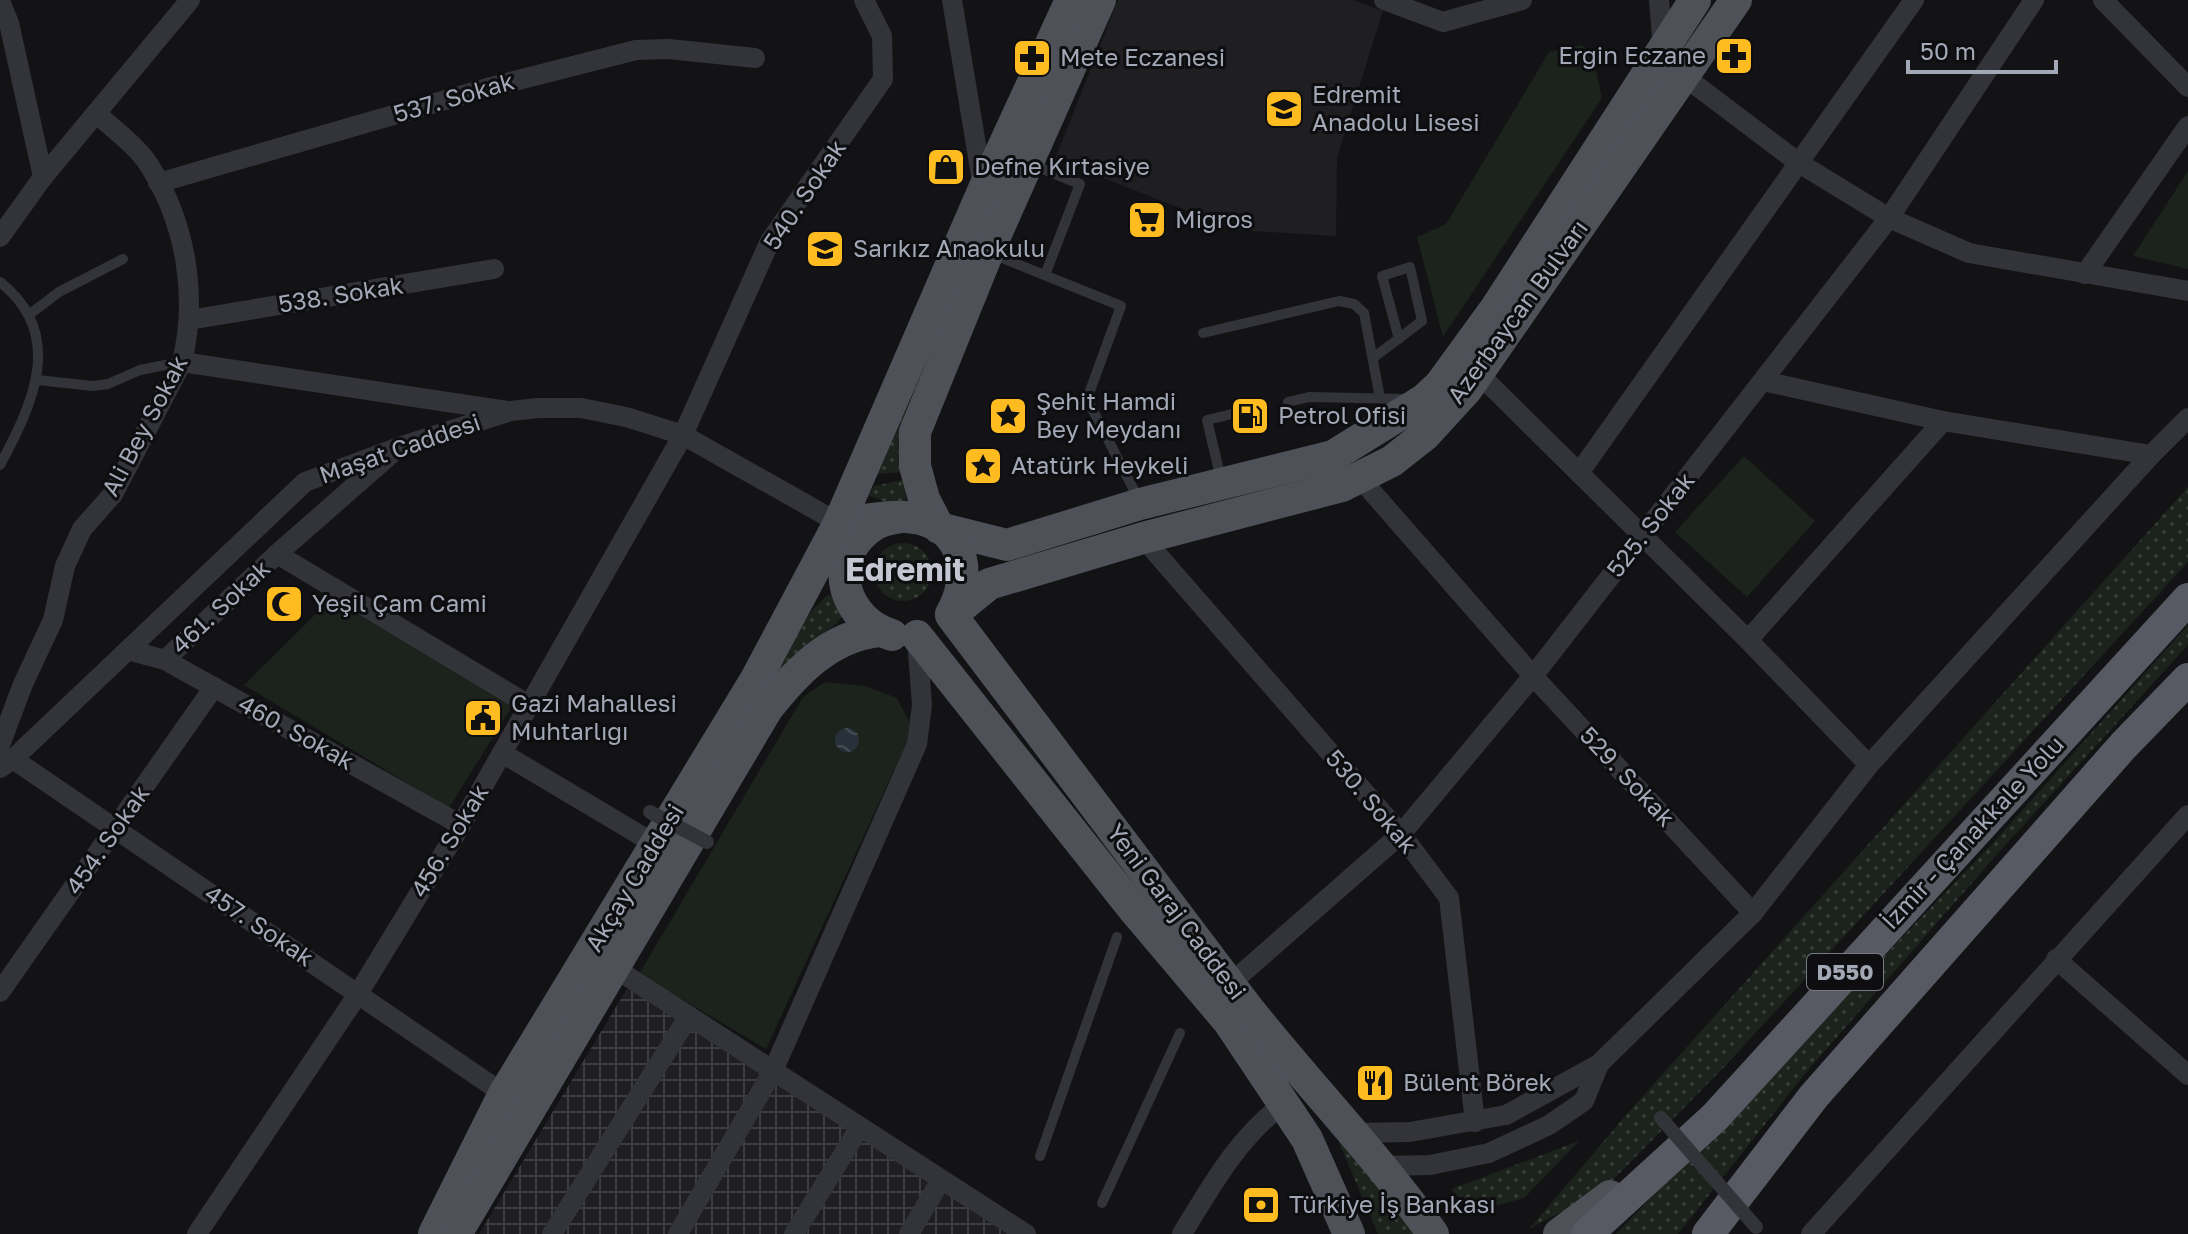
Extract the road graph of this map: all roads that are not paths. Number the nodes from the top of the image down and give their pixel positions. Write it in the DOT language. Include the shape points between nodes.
graph roads {
  1 [pos="190,0"];
  2 [pos="864,0"];
  3 [pos="952,0"];
  4 [pos="1071,0"];
  5 [pos="1100,0"];
  6 [pos="1384,0"];
  7 [pos="1522,0"];
  8 [pos="1659,0"];
  9 [pos="1695,0"];
  10 [pos="1736,0"];
  11 [pos="1914,0"];
  12 [pos="2034,0"];
  13 [pos="2103,0"];
  14 [pos="0,1"];
  15 [pos="5,22"];
  16 [pos="1663,50"];
  17 [pos="755,58"];
  18 [pos="1685,77"];
  19 [pos="2188,87"];
  20 [pos="96,113"];
  21 [pos="2188,126"];
  22 [pos="1027,163"];
  23 [pos="1799,163"];
  24 [pos="43,177"];
  25 [pos="158,183"];
  26 [pos="983,191"];
  27 [pos="1889,218"];
  28 [pos="0,237"];
  29 [pos="988,252"];
  30 [pos="123,259"];
  31 [pos="494,269"];
  32 [pos="2085,274"];
  33 [pos="1045,275"];
  34 [pos="0,282"];
  35 [pos="2188,291"];
  36 [pos="30,314"];
  37 [pos="189,320"];
  38 [pos="1203,333"];
  39 [pos="1399,339"];
  40 [pos="1373,358"];
  41 [pos="182,362"];
  42 [pos="1478,373"];
  43 [pos="37,380"];
  44 [pos="1763,381"];
  45 [pos="1380,398"];
  46 [pos="1425,399"];
  47 [pos="1288,402"];
  48 [pos="511,411"];
  49 [pos="1232,414"];
  50 [pos="2188,418"];
  51 [pos="1943,421"];
  52 [pos="683,435"];
  53 [pos="399,447"];
  54 [pos="2151,455"];
  55 [pos="0,465"];
  56 [pos="1579,473"];
  57 [pos="1359,477"];
  58 [pos="1222,485"];
  59 [pos="1140,504"];
  60 [pos="902,517"];
  61 [pos="839,523"];
  62 [pos="939,528"];
  63 [pos="1643,536"];
  64 [pos="1143,538"];
  65 [pos="277,554"];
  66 [pos="845,583"];
  67 [pos="2188,599"];
  68 [pos="951,615"];
  69 [pos="878,631"];
  70 [pos="917,636"];
  71 [pos="1748,640"];
  72 [pos="128,650"];
  73 [pos="165,660"];
  74 [pos="1533,676"];
  75 [pos="2188,679"];
  76 [pos="214,687"];
  77 [pos="529,705"];
  78 [pos="502,753"];
  79 [pos="4,757"];
  80 [pos="1869,765"];
  81 [pos="650,812"];
  82 [pos="2188,815"];
  83 [pos="461,825"];
  84 [pos="116,829"];
  85 [pos="1401,834"];
  86 [pos="707,842"];
  87 [pos="655,844"];
  88 [pos="1753,913"];
  89 [pos="1117,937"];
  90 [pos="1176,937"];
  91 [pos="2056,959"];
  92 [pos="613,967"];
  93 [pos="0,992"];
  94 [pos="1220,992"];
  95 [pos="358,994"];
  96 [pos="689,1016"];
  97 [pos="1180,1033"];
  98 [pos="1599,1064"];
  99 [pos="773,1071"];
  100 [pos="2188,1075"];
  101 [pos="504,1094"];
  102 [pos="1283,1104"];
  103 [pos="1715,1117"];
  104 [pos="1661,1118"];
  105 [pos="1475,1122"];
  106 [pos="860,1127"];
  107 [pos="1352,1133"];
  108 [pos="1040,1156"];
  109 [pos="1382,1166"];
  110 [pos="941,1180"];
  111 [pos="1410,1202"];
  112 [pos="1102,1203"];
  113 [pos="1756,1227"];
  114 [pos="443,1233"];
  115 [pos="197,1234"];
  116 [pos="552,1234"];
  117 [pos="678,1234"];
  118 [pos="794,1234"];
  119 [pos="909,1234"];
  120 [pos="1026,1234"];
  121 [pos="1182,1234"];
  122 [pos="1349,1234"];
  123 [pos="1433,1234"];
  124 [pos="1457,1234"];
  125 [pos="1559,1234"];
  126 [pos="1587,1234"];
  127 [pos="1708,1234"];
  128 [pos="1811,1234"];
  1 -- 20 [label="street"];
  2 -- 52 [label="street, 540. Sokak" via="882,36 883,79 770,241"];
  3 -- 26 [label="street"];
  4 -- 26 [label="main road, Akçay Caddesi"];
  5 -- 22 [label="main road"];
  6 -- 7 [label="street" via="1443,22"];
  8 -- 16 [label="street"];
  9 -- 16 [label="main road, Azerbaycan Bulvarı"];
  10 -- 18 [label="main road, Azerbaycan Bulvarı"];
  11 -- 23 [label="street"];
  12 -- 27 [label="street, 525. Sokak"];
  13 -- 19 [label="street"];
  14 -- 15 [label="street"];
  15 -- 24 [label="street"];
  16 -- 18 [label="street"];
  16 -- 46 [label="main road, Azerbaycan Bulvarı" via="1496,308"];
  17 -- 25 [label="street, 537. Sokak" via="636,50"];
  18 -- 23 [label="street"];
  18 -- 42 [label="main road, Azerbaycan Bulvarı"];
  20 -- 24 [label="street"];
  20 -- 25 [label="street, Ali Bey Sokak" via="148,163"];
  21 -- 32 [label="street"];
  22 -- 29 [label="main road"];
  22 -- 33 [label="lane" via="1080,184"];
  23 -- 27 [label="street"];
  23 -- 56 [label="street"];
  24 -- 28 [label="street"];
  25 -- 37 [label="street, Ali Bey Sokak" via="179,225"];
  26 -- 61 [label="main road, Akçay Caddesi"];
  27 -- 32 [label="street" via="1969,253"];
  27 -- 44 [label="street, 525. Sokak"];
  29 -- 33 [label="lane"];
  29 -- 62 [label="main road" via="915,432 915,466"];
  30 -- 36 [label="lane" via="59,292"];
  31 -- 37 [label="street, 538. Sokak"];
  32 -- 35 [label="street"];
  33 -- 59 [label="lane" via="1121,306 1087,399"];
  34 -- 36 [label="lane"];
  36 -- 43 [label="lane" via="38,348"];
  37 -- 41 [label="street, Ali Bey Sokak"];
  38 -- 40 [label="lane" via="1346,301 1364,313"];
  39 -- 39 [label="lane" via="1422,321 1410,267 1382,276"];
  39 -- 40 [label="lane"];
  40 -- 45 [label="lane"];
  41 -- 43 [label="lane" via="93,386"];
  41 -- 48 [label="street"];
  41 -- 79 [label="street, Ali Bey Sokak" via="113,494 82,529 65,566 53,620 23,684"];
  42 -- 56 [label="street"];
  42 -- 57 [label="main road, Azerbaycan Bulvarı" via="1425,435 1392,461"];
  43 -- 55 [label="lane" via="24,421"];
  44 -- 51 [label="street"];
  44 -- 63 [label="street, 525. Sokak"];
  45 -- 46 [label="lane"];
  45 -- 47 [label="lane" via="1309,397"];
  46 -- 58 [label="main road, Azerbaycan Bulvarı" via="1333,456"];
  48 -- 52 [label="street, Maşat Caddesi" via="581,408"];
  48 -- 53 [label="street, Maşat Caddesi"];
  49 -- 58 [label="lane" via="1207,420"];
  50 -- 54 [label="street"];
  51 -- 54 [label="street"];
  51 -- 71 [label="street"];
  52 -- 61 [label="street, Maşat Caddesi"];
  52 -- 77 [label="street, 456. Sokak"];
  53 -- 65 [label="street, 461. Sokak"];
  53 -- 72 [label="street, Maşat Caddesi" via="305,482"];
  54 -- 80 [label="street"];
  56 -- 63 [label="street"];
  57 -- 64 [label="main road, Azerbaycan Bulvarı" via="1342,486"];
  57 -- 74 [label="street, 529. Sokak"];
  58 -- 59 [label="main road, Azerbaycan Bulvarı"];
  59 -- 62 [label="main road, Azerbaycan Bulvarı" via="1007,545"];
  60 -- 61 [label="main road"];
  60 -- 62 [label="main road"];
  60 -- 66 [label="main road" via="883,520 853,545"];
  61 -- 66 [label="main road"];
  61 -- 87 [label="main road, Akçay Caddesi" via="756,679"];
  62 -- 68 [label="main road" via="953,541 965,578"];
  63 -- 71 [label="street"];
  63 -- 74 [label="street, 525. Sokak"];
  64 -- 68 [label="main road, Azerbaycan Bulvarı" via="989,584"];
  64 -- 85 [label="street, 530. Sokak"];
  65 -- 73 [label="street, 461. Sokak"];
  65 -- 77 [label="street, 461. Sokak"];
  66 -- 69 [label="main road" via="861,619"];
  67 -- 103 [label="highway, İzmir - Çanakkale Yolu / D550"];
  68 -- 70 [label="main road"];
  68 -- 90 [label="main road, Yeni Garaj Caddesi"];
  69 -- 70 [label="main road"];
  69 -- 92 [label="main road, Akçay Caddesi" via="857,633 793,676 767,709"];
  70 -- 90 [label="main road, Yeni Garaj Caddesi"];
  70 -- 99 [label="street" via="922,705 917,744"];
  71 -- 80 [label="street"];
  72 -- 73 [label="street, 460. Sokak"];
  72 -- 79 [label="street, Maşat Caddesi"];
  73 -- 76 [label="street, 460. Sokak"];
  74 -- 85 [label="street, 525. Sokak"];
  74 -- 88 [label="street, 529. Sokak"];
  75 -- 127 [label="highway, D550" via="1814,1096"];
  76 -- 83 [label="street, 460. Sokak"];
  76 -- 84 [label="street, 454. Sokak"];
  77 -- 78 [label="street, 456. Sokak"];
  78 -- 83 [label="street, 456. Sokak"];
  78 -- 87 [label="street"];
  79 -- 84 [label="street, 457. Sokak"];
  80 -- 88 [label="street"];
  81 -- 86 [label="street, bridge"];
  82 -- 91 [label="street"];
  83 -- 95 [label="street, 456. Sokak"];
  84 -- 93 [label="street, 454. Sokak"];
  84 -- 95 [label="street, 457. Sokak"];
  85 -- 94 [label="street, 525. Sokak"];
  85 -- 105 [label="street, 530. Sokak" via="1449,898"];
  87 -- 101 [label="main road, Akçay Caddesi"];
  88 -- 98 [label="street"];
  89 -- 108 [label="lane"];
  90 -- 94 [label="main road, Yeni Garaj Caddesi"];
  91 -- 100 [label="street"];
  91 -- 128 [label="street"];
  92 -- 96 [label="street"];
  92 -- 114 [label="main road, Akçay Caddesi"];
  94 -- 102 [label="main road, Yeni Garaj Caddesi" via="1229,1022"];
  94 -- 107 [label="main road, Yeni Garaj Caddesi"];
  95 -- 101 [label="street, 457. Sokak"];
  95 -- 115 [label="street, 456. Sokak"];
  96 -- 99 [label="street"];
  96 -- 116 [label="street"];
  97 -- 112 [label="lane"];
  98 -- 105 [label="street" via="1506,1115"];
  98 -- 109 [label="street" via="1584,1101 1549,1125 1489,1153 1430,1165"];
  99 -- 106 [label="street"];
  99 -- 117 [label="street"];
  101 -- 114 [label="main road, Akçay Caddesi"];
  102 -- 121 [label="street" via="1259,1122 1228,1159"];
  102 -- 122 [label="main road, Yeni Garaj Caddesi" via="1307,1139"];
  103 -- 125 [label="main road"];
  103 -- 126 [label="highway, İzmir - Çanakkale Yolu / D550"];
  104 -- 113 [label="street, bridge"];
  105 -- 107 [label="street" via="1410,1132"];
  106 -- 110 [label="street"];
  106 -- 118 [label="street"];
  107 -- 109 [label="main road, Yeni Garaj Caddesi"];
  109 -- 111 [label="main road, Yeni Garaj Caddesi"];
  110 -- 119 [label="street"];
  110 -- 120 [label="street"];
  111 -- 123 [label="main road, Yeni Garaj Caddesi"];
  111 -- 124 [label="main road"];
}
